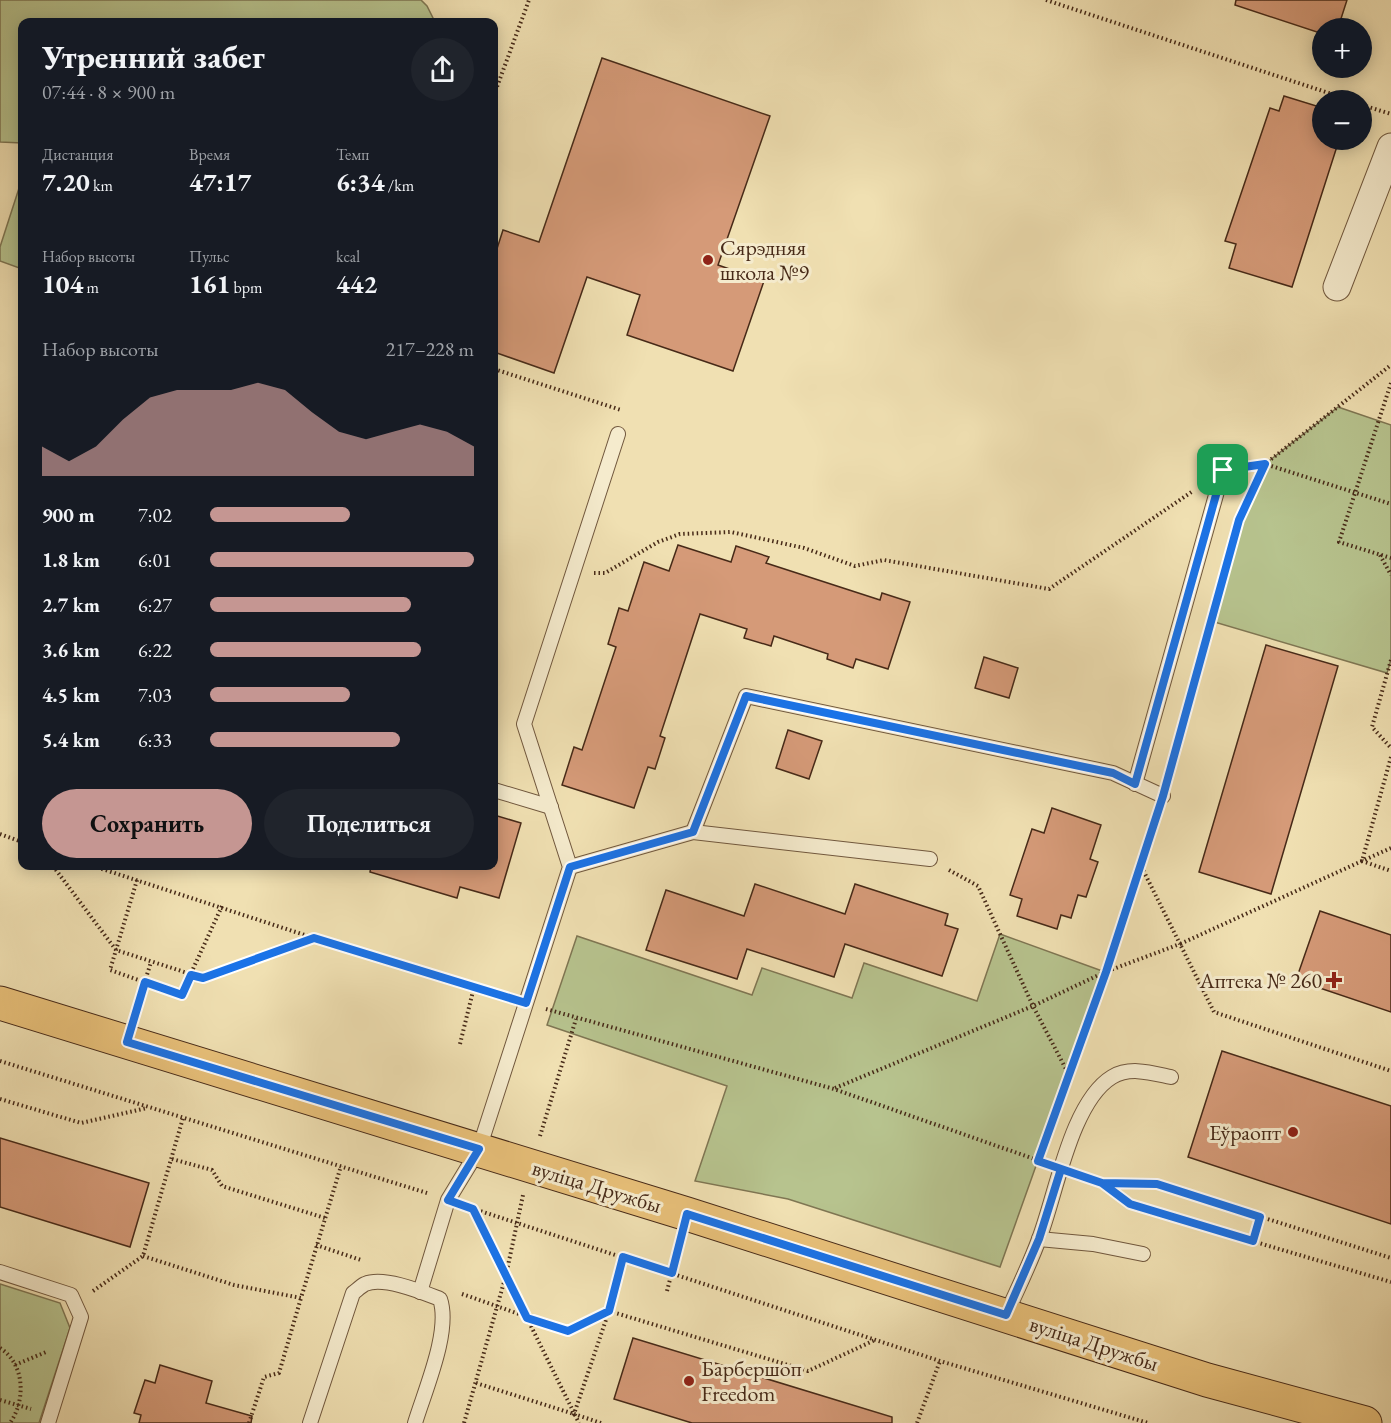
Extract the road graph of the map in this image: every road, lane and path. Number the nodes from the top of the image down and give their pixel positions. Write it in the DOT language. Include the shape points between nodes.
graph roads {
  1 [pos="528,0"];
  2 [pos="1046,0"];
  3 [pos="498,84"];
  4 [pos="1320,90"];
  5 [pos="1372,108"];
  6 [pos="1391,114"];
  7 [pos="1391,147"];
  8 [pos="1337,287"];
  9 [pos="1391,365"];
  10 [pos="498,370"];
  11 [pos="1391,383"];
  12 [pos="618,434"];
  13 [pos="1265,464"];
  14 [pos="1223,470"];
  15 [pos="1391,504"];
  16 [pos="1380,555"];
  17 [pos="1391,558"];
  18 [pos="573,575"];
  19 [pos="1391,575"];
  20 [pos="1391,660"];
  21 [pos="1391,748"];
  22 [pos="1391,757"];
  23 [pos="1135,784"];
  24 [pos="498,791"];
  25 [pos="1163,796"];
  26 [pos="551,807"];
  27 [pos="693,832"];
  28 [pos="0,834"];
  29 [pos="18,841"];
  30 [pos="1391,848"];
  31 [pos="930,859"];
  32 [pos="1362,861"];
  33 [pos="1140,864"];
  34 [pos="570,867"];
  35 [pos="56,870"];
  36 [pos="106,870"];
  37 [pos="1391,871"];
  38 [pos="137,880"];
  39 [pos="222,906"];
  40 [pos="314,938"];
  41 [pos="1180,944"];
  42 [pos="116,950"];
  43 [pos="151,962"];
  44 [pos="1106,972"];
  45 [pos="191,975"];
  46 [pos="145,982"];
  47 [pos="474,987"];
  48 [pos="0,1003"];
  49 [pos="526,1003"];
  50 [pos="1033,1006"];
  51 [pos="576,1019"];
  52 [pos="127,1042"];
  53 [pos="460,1044"];
  54 [pos="0,1061"];
  55 [pos="1391,1071"];
  56 [pos="1069,1074"];
  57 [pos="1171,1077"];
  58 [pos="834,1089"];
  59 [pos="0,1099"];
  60 [pos="150,1108"];
  61 [pos="1053,1117"];
  62 [pos="183,1118"];
  63 [pos="479,1149"];
  64 [pos="1042,1150"];
  65 [pos="172,1158"];
  66 [pos="1038,1161"];
  67 [pos="340,1166"];
  68 [pos="531,1166"];
  69 [pos="1061,1169"];
  70 [pos="1102,1183"];
  71 [pos="448,1200"];
  72 [pos="473,1209"];
  73 [pos="687,1214"];
  74 [pos="1260,1217"];
  75 [pos="325,1218"];
  76 [pos="516,1223"];
  77 [pos="1039,1239"];
  78 [pos="1253,1241"];
  79 [pos="316,1245"];
  80 [pos="1143,1254"];
  81 [pos="143,1256"];
  82 [pos="623,1257"];
  83 [pos="1391,1258"];
  84 [pos="370,1263"];
  85 [pos="0,1272"];
  86 [pos="672,1273"];
  87 [pos="506,1275"];
  88 [pos="1391,1282"];
  89 [pos="422,1286"];
  90 [pos="668,1291"];
  91 [pos="301,1298"];
  92 [pos="75,1304"];
  93 [pos="497,1308"];
  94 [pos="609,1311"];
  95 [pos="1006,1315"];
  96 [pos="527,1318"];
  97 [pos="876,1340"];
  98 [pos="0,1348"];
  99 [pos="940,1361"];
  100 [pos="476,1383"];
  101 [pos="0,1400"];
  102 [pos="19,1405"];
  103 [pos="574,1414"];
  104 [pos="50,1419"];
  105 [pos="10,1423"];
  106 [pos="249,1423"];
  107 [pos="309,1423"];
  108 [pos="415,1423"];
  109 [pos="464,1423"];
  110 [pos="579,1423"];
  111 [pos="601,1423"];
  112 [pos="917,1423"];
  113 [pos="1148,1423"];
  114 [pos="1365,1423"];
  1 -- 3 [label="path"];
  2 -- 4 [label="path"];
  5 -- 6 [label="path"];
  7 -- 8 [label="street"];
  9 -- 13 [label="path"];
  10 -- 12 [label="path" via="626,412"];
  11 -- 16 [label="path" via="1339,542"];
  12 -- 18 [label="lane"];
  13 -- 14 [label="path"];
  13 -- 15 [label="path"];
  13 -- 25 [label="path" via="1239,520"];
  14 -- 18 [label="path" via="1048,589 884,560 855,566 804,548 731,532 680,534 658,542 605,573"];
  14 -- 23 [label="lane"];
  16 -- 17 [label="path"];
  16 -- 19 [label="path"];
  18 -- 26 [label="lane" via="524,724"];
  20 -- 21 [label="path" via="1372,727"];
  22 -- 32 [label="path"];
  23 -- 25 [label="lane"];
  23 -- 27 [label="lane" via="1113,773 746,696"];
  24 -- 26 [label="lane"];
  25 -- 33 [label="path"];
  26 -- 34 [label="lane"];
  27 -- 31 [label="lane"];
  27 -- 34 [label="lane"];
  28 -- 29 [label="path"];
  30 -- 32 [label="path"];
  31 -- 50 [label="path" via="978,886"];
  32 -- 37 [label="path"];
  32 -- 41 [label="path"];
  33 -- 41 [label="path"];
  33 -- 44 [label="path"];
  34 -- 49 [label="lane"];
  35 -- 42 [label="path"];
  36 -- 38 [label="path"];
  38 -- 39 [label="path"];
  38 -- 42 [label="path"];
  39 -- 40 [label="path"];
  39 -- 45 [label="path"];
  40 -- 45 [label="path" via="203,978"];
  40 -- 47 [label="path"];
  41 -- 44 [label="path"];
  41 -- 55 [label="path" via="1214,1011"];
  42 -- 43 [label="path"];
  42 -- 46 [label="path" via="110,970"];
  43 -- 45 [label="path"];
  43 -- 46 [label="path"];
  44 -- 50 [label="path"];
  44 -- 56 [label="path"];
  45 -- 46 [label="path" via="182,995"];
  46 -- 52 [label="path"];
  47 -- 49 [label="path"];
  47 -- 53 [label="path"];
  48 -- 52 [label="main road, вуліца Дружбы"];
  49 -- 51 [label="path"];
  49 -- 63 [label="lane"];
  50 -- 56 [label="path"];
  50 -- 58 [label="path"];
  51 -- 58 [label="path"];
  51 -- 68 [label="path"];
  52 -- 63 [label="main road, вуліца Дружбы"];
  54 -- 60 [label="path"];
  56 -- 61 [label="path"];
  57 -- 69 [label="lane" via="1140,1070 1113,1076 1088,1102"];
  58 -- 66 [label="path"];
  59 -- 60 [label="path" via="81,1123"];
  60 -- 62 [label="path"];
  62 -- 65 [label="path"];
  62 -- 67 [label="path"];
  63 -- 68 [label="main road, вуліца Дружбы"];
  63 -- 71 [label="lane"];
  64 -- 66 [label="path"];
  65 -- 75 [label="path" via="212,1170 222,1186"];
  65 -- 81 [label="path"];
  66 -- 69 [label="path"];
  67 -- 71 [label="path"];
  67 -- 75 [label="path"];
  68 -- 73 [label="main road, вуліца Дружбы"];
  68 -- 76 [label="path"];
  69 -- 70 [label="path"];
  69 -- 77 [label="lane"];
  70 -- 74 [label="path" via="1157,1184"];
  70 -- 78 [label="path" via="1130,1204"];
  71 -- 72 [label="path"];
  71 -- 89 [label="lane"];
  72 -- 76 [label="path"];
  72 -- 87 [label="path"];
  73 -- 86 [label="path"];
  73 -- 95 [label="main road, вуліца Дружбы"];
  74 -- 78 [label="path"];
  74 -- 83 [label="path"];
  75 -- 79 [label="path"];
  76 -- 82 [label="path"];
  76 -- 87 [label="path"];
  77 -- 80 [label="lane"];
  77 -- 95 [label="lane"];
  78 -- 88 [label="path"];
  79 -- 84 [label="path"];
  79 -- 91 [label="path"];
  81 -- 91 [label="path" via="234,1285"];
  81 -- 92 [label="path"];
  82 -- 86 [label="path"];
  82 -- 94 [label="path"];
  85 -- 92 [label="lane" via="71,1295"];
  86 -- 90 [label="path"];
  86 -- 97 [label="path"];
  87 -- 93 [label="path"];
  87 -- 96 [label="path"];
  89 -- 93 [label="path"];
  89 -- 107 [label="lane" via="381,1282 365,1284 353,1293"];
  89 -- 108 [label="lane" via="440,1299 443,1331"];
  91 -- 106 [label="path" via="279,1373 264,1377"];
  92 -- 104 [label="lane" via="81,1317"];
  93 -- 96 [label="path"];
  93 -- 100 [label="path"];
  94 -- 96 [label="path" via="568,1331"];
  94 -- 97 [label="path" via="808,1371"];
  94 -- 103 [label="path"];
  95 -- 114 [label="main road, вуліца Дружбы" via="1207,1380"];
  96 -- 103 [label="path"];
  97 -- 99 [label="path"];
  98 -- 102 [label="path" via="15,1365 20,1378"];
  99 -- 112 [label="path"];
  99 -- 113 [label="path"];
  100 -- 103 [label="path"];
  100 -- 109 [label="path"];
  101 -- 102 [label="path"];
  102 -- 104 [label="path"];
  102 -- 105 [label="path"];
  103 -- 110 [label="path"];
  103 -- 111 [label="path"];
}
